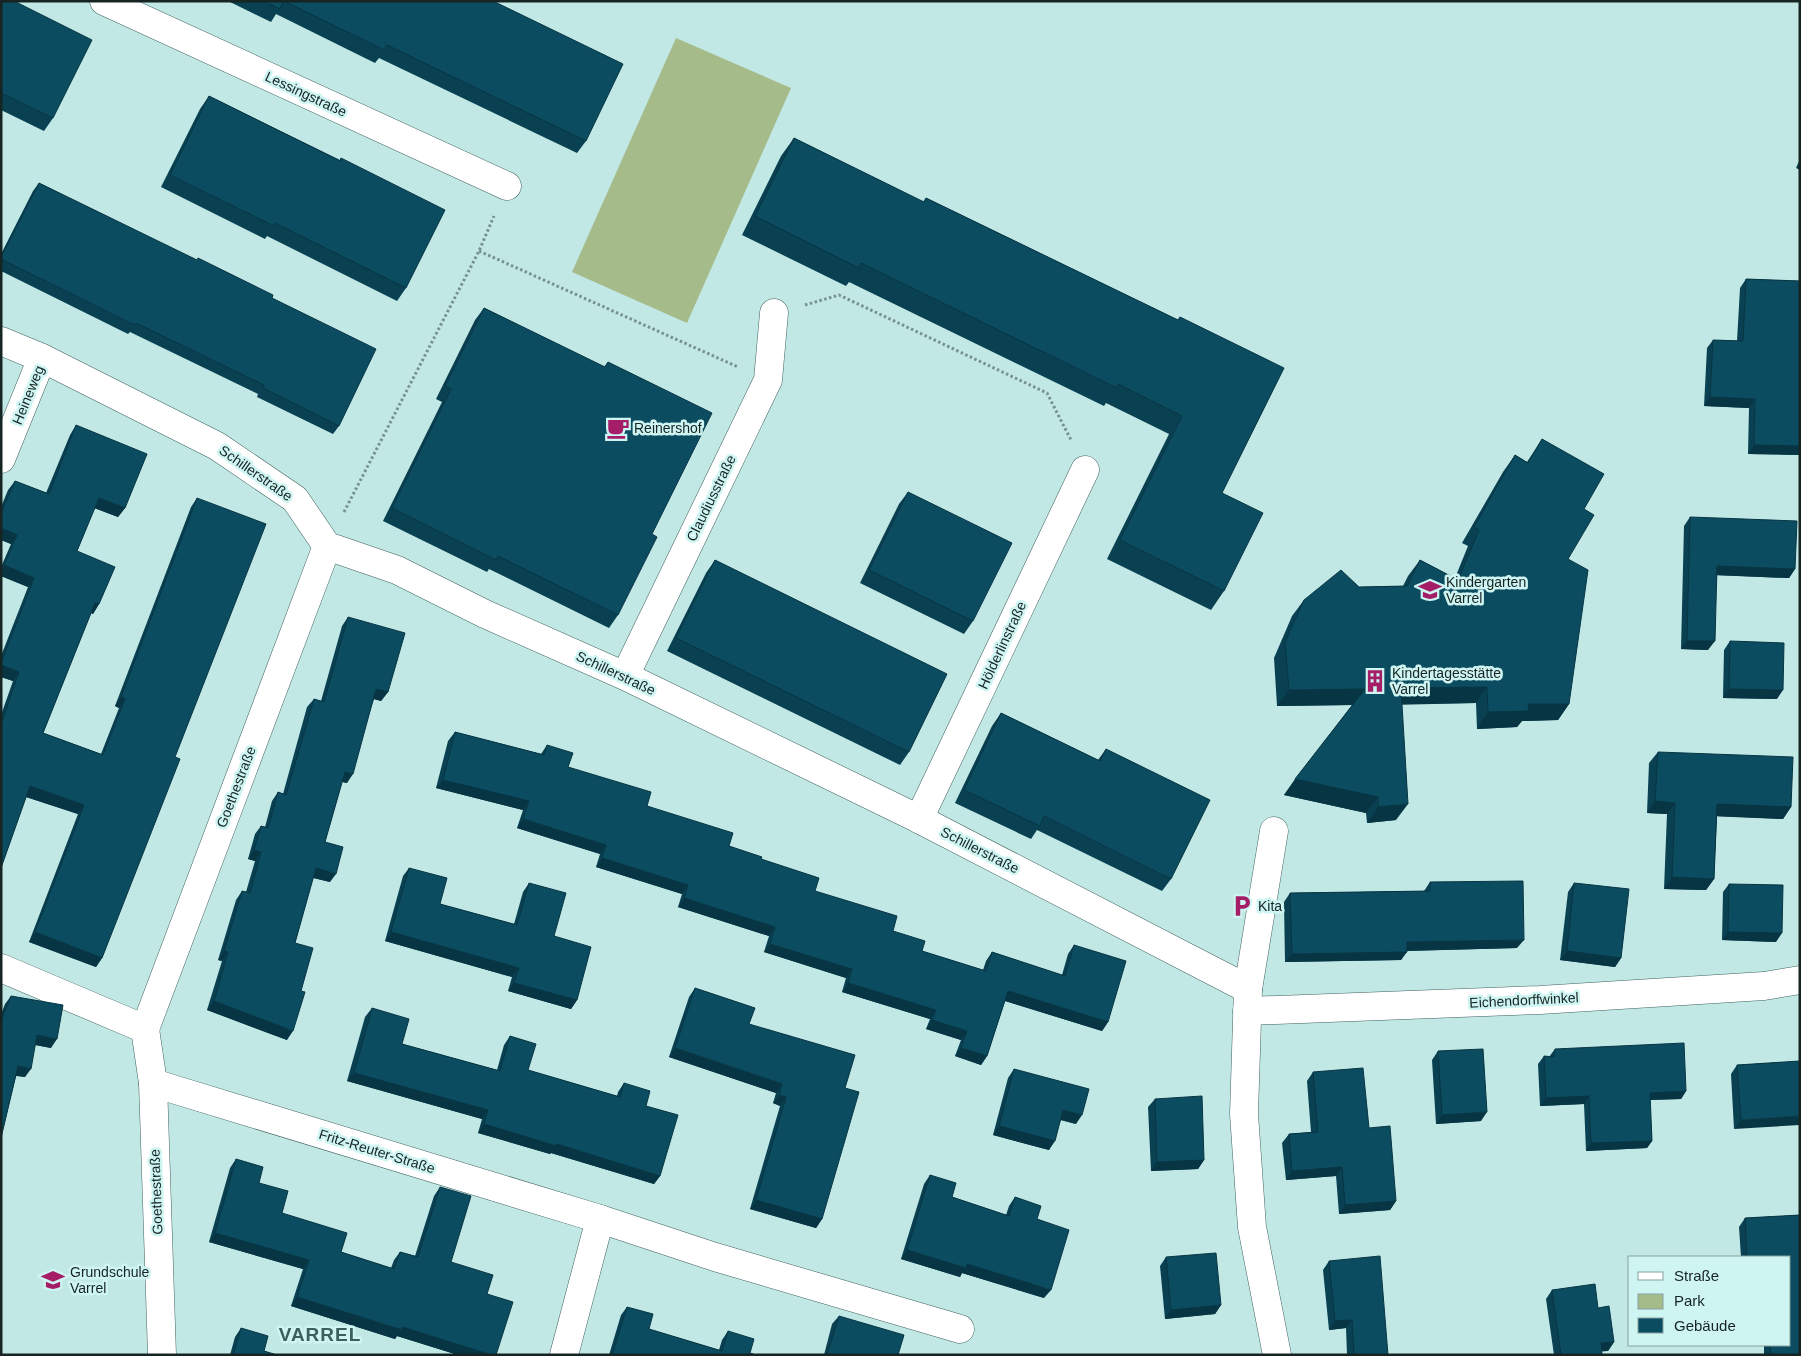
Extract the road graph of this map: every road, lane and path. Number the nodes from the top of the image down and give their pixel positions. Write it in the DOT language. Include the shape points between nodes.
graph roads {
  1 [pos="104,1"];
  2 [pos="507,186"];
  3 [pos="479,251"];
  4 [pos="774,313"];
  5 [pos="1,341"];
  6 [pos="42,358"];
  7 [pos="768,380"];
  8 [pos="1,459"];
  9 [pos="1085,470"];
  10 [pos="326,546"];
  11 [pos="626,676"];
  12 [pos="919,819"];
  13 [pos="1274,831"];
  14 [pos="1,968"];
  15 [pos="1800,980"];
  16 [pos="1248,1000"];
  17 [pos="145,1029"];
  18 [pos="153,1084"];
  19 [pos="600,1219"];
  20 [pos="960,1329"];
  21 [pos="162,1355"];
  22 [pos="564,1355"];
  23 [pos="1277,1355"];
  1 -- 2 [label="street, Lessingstraße"];
  2 -- 3 [label="path"];
  3 -- 7 [label="path"];
  3 -- 10 [label="path"];
  4 -- 7 [label="street, Claudiusstraße"];
  4 -- 9 [label="path" via="839,295 1047,392"];
  5 -- 6 [label="street, Schillerstraße"];
  6 -- 8 [label="street, Heineweg"];
  6 -- 10 [label="street, Schillerstraße" via="217,446 295,499"];
  7 -- 11 [label="street, Claudiusstraße"];
  9 -- 12 [label="street, Hölderlinstraße"];
  10 -- 11 [label="street, Schillerstraße" via="397,570 484,614"];
  10 -- 17 [label="street, Goethestraße"];
  11 -- 12 [label="street, Schillerstraße"];
  12 -- 16 [label="street, Schillerstraße"];
  13 -- 16 [label="street"];
  14 -- 17 [label="street"];
  15 -- 16 [label="street, Eichendorffwinkel" via="1764,986 1540,1000"];
  16 -- 23 [label="street" via="1244,1114 1252,1228"];
  17 -- 18 [label="street, Goethestraße"];
  18 -- 19 [label="street, Fritz-Reuter-Straße"];
  18 -- 21 [label="street, Goethestraße"];
  19 -- 20 [label="street, Fritz-Reuter-Straße"];
  19 -- 22 [label="street"];
}
